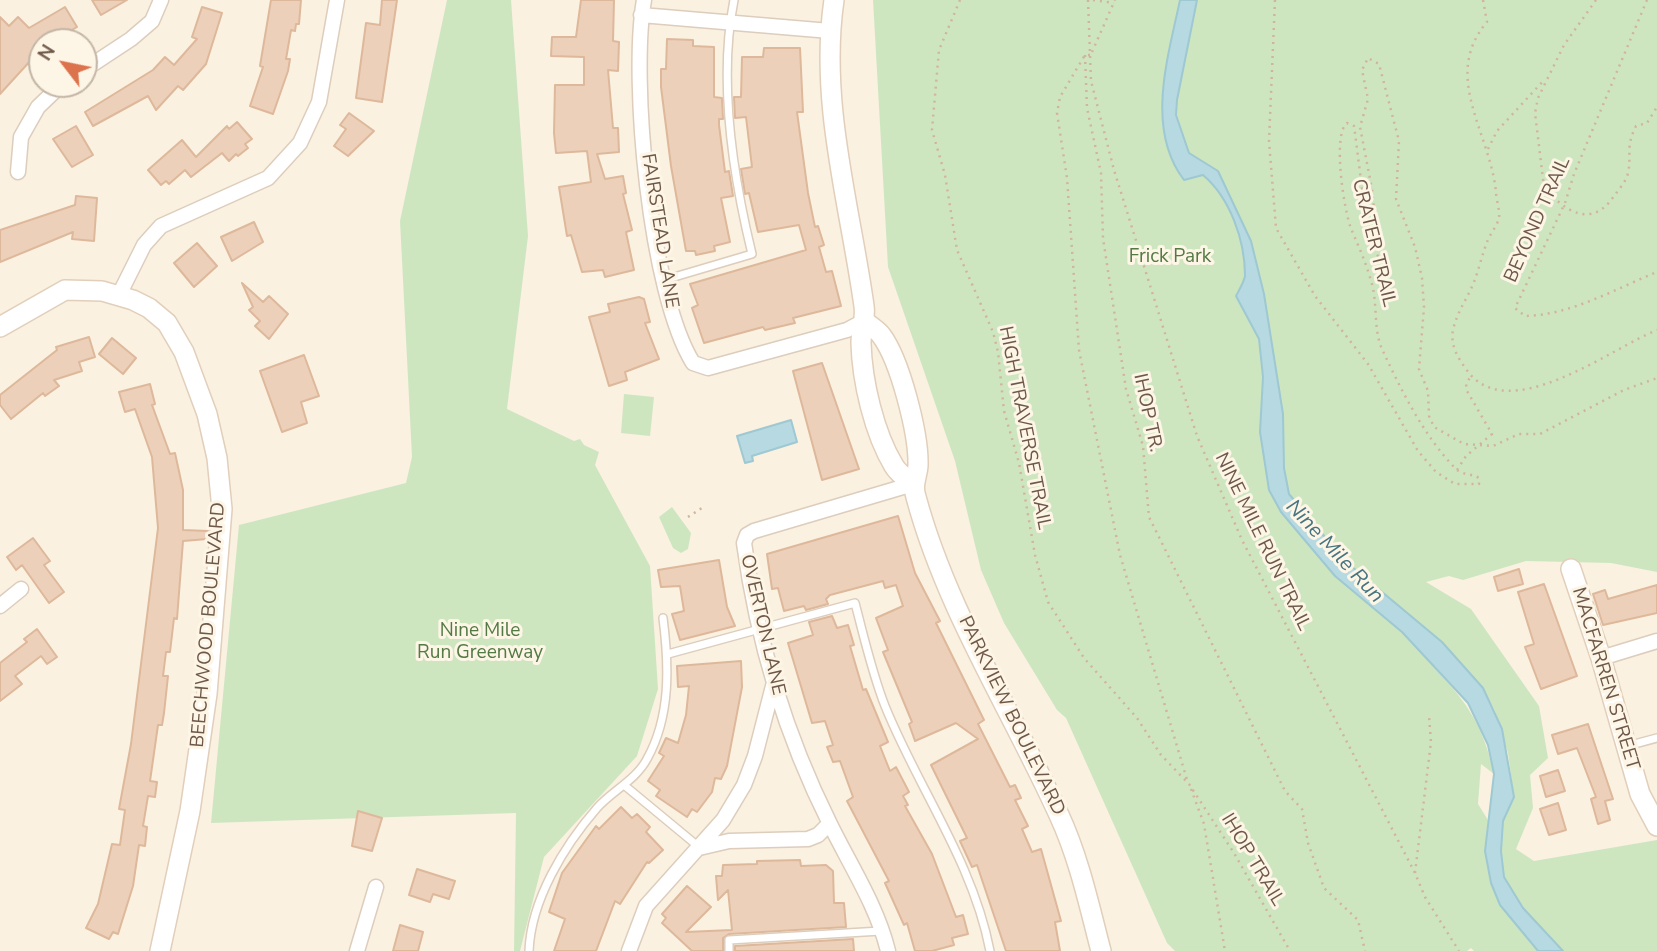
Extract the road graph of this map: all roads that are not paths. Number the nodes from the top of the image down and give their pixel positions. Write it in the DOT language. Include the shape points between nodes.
graph roads {
  1 [pos="161,0"];
  2 [pos="337,0"];
  3 [pos="734,0"];
  4 [pos="834,0"];
  5 [pos="643,7"];
  6 [pos="731,23"];
  7 [pos="830,31"];
  8 [pos="98,61"];
  9 [pos="47,98"];
  10 [pos="18,172"];
  11 [pos="663,280"];
  12 [pos="119,295"];
  13 [pos="864,321"];
  14 [pos="0,327"];
  15 [pos="913,484"];
  16 [pos="1571,569"];
  17 [pos="21,589"];
  18 [pos="0,606"];
  19 [pos="663,618"];
  20 [pos="761,631"];
  21 [pos="1657,641"];
  22 [pos="668,654"];
  23 [pos="1601,658"];
  24 [pos="773,686"];
  25 [pos="1657,738"];
  26 [pos="1626,747"];
  27 [pos="624,785"];
  28 [pos="829,824"];
  29 [pos="1657,826"];
  30 [pos="699,848"];
  31 [pos="376,887"];
  32 [pos="883,931"];
  33 [pos="160,951"];
  34 [pos="357,951"];
  35 [pos="529,951"];
  36 [pos="629,951"];
  37 [pos="729,951"];
  38 [pos="888,951"];
  39 [pos="990,951"];
  40 [pos="1101,951"];
  1 -- 8 [label="street" via="152,21"];
  2 -- 12 [label="street" via="319,102 300,143 279,169 259,183 161,226 144,245"];
  3 -- 6 [label="lane"];
  4 -- 7 [label="street, PARKVIEW BOULEVARD"];
  5 -- 6 [label="street"];
  5 -- 11 [label="street, FAIRSTEAD LANE" via="642,121"];
  6 -- 7 [label="street"];
  6 -- 11 [label="lane" via="736,188 752,254"];
  7 -- 13 [label="street, PARKVIEW BOULEVARD" via="841,182"];
  9 -- 10 [label="street" via="21,137"];
  11 -- 13 [label="street, FAIRSTEAD LANE" via="687,354 693,363 708,368 848,330"];
  12 -- 14 [label="street, BEECHWOOD BOULEVARD" via="65,290"];
  12 -- 33 [label="street, BEECHWOOD BOULEVARD" via="149,308 167,323 184,352 207,414 222,509 207,694 190,811"];
  13 -- 15 [label="street, PARKVIEW BOULEVARD" via="861,343 880,433 895,468"];
  13 -- 15 [label="street, PARKVIEW BOULEVARD" via="880,335 899,376 912,420 918,468"];
  15 -- 20 [label="street, OVERTON LANE" via="747,535 746,554"];
  15 -- 40 [label="street, PARKVIEW BOULEVARD" via="937,559 973,641 1060,816 1082,876"];
  16 -- 23 [label="street, MACFARREN STREET"];
  17 -- 18 [label="street"];
  19 -- 22 [label="lane"];
  20 -- 22 [label="lane"];
  20 -- 24 [label="street, OVERTON LANE"];
  20 -- 39 [label="lane" via="855,603 885,705 950,836"];
  21 -- 23 [label="street"];
  22 -- 27 [label="lane" via="660,729 646,761"];
  23 -- 26 [label="street, MACFARREN STREET"];
  24 -- 28 [label="street, OVERTON LANE"];
  24 -- 30 [label="street" via="744,785"];
  25 -- 26 [label="lane"];
  26 -- 29 [label="street, MACFARREN STREET" via="1640,794"];
  27 -- 30 [label="lane"];
  27 -- 35 [label="lane" via="598,807 551,873 529,936"];
  28 -- 30 [label="street" via="808,839 729,841"];
  28 -- 32 [label="street, OVERTON LANE"];
  30 -- 36 [label="street" via="646,906"];
  31 -- 34 [label="street"];
  32 -- 37 [label="lane" via="729,940"];
  32 -- 38 [label="street, OVERTON LANE"];
}
